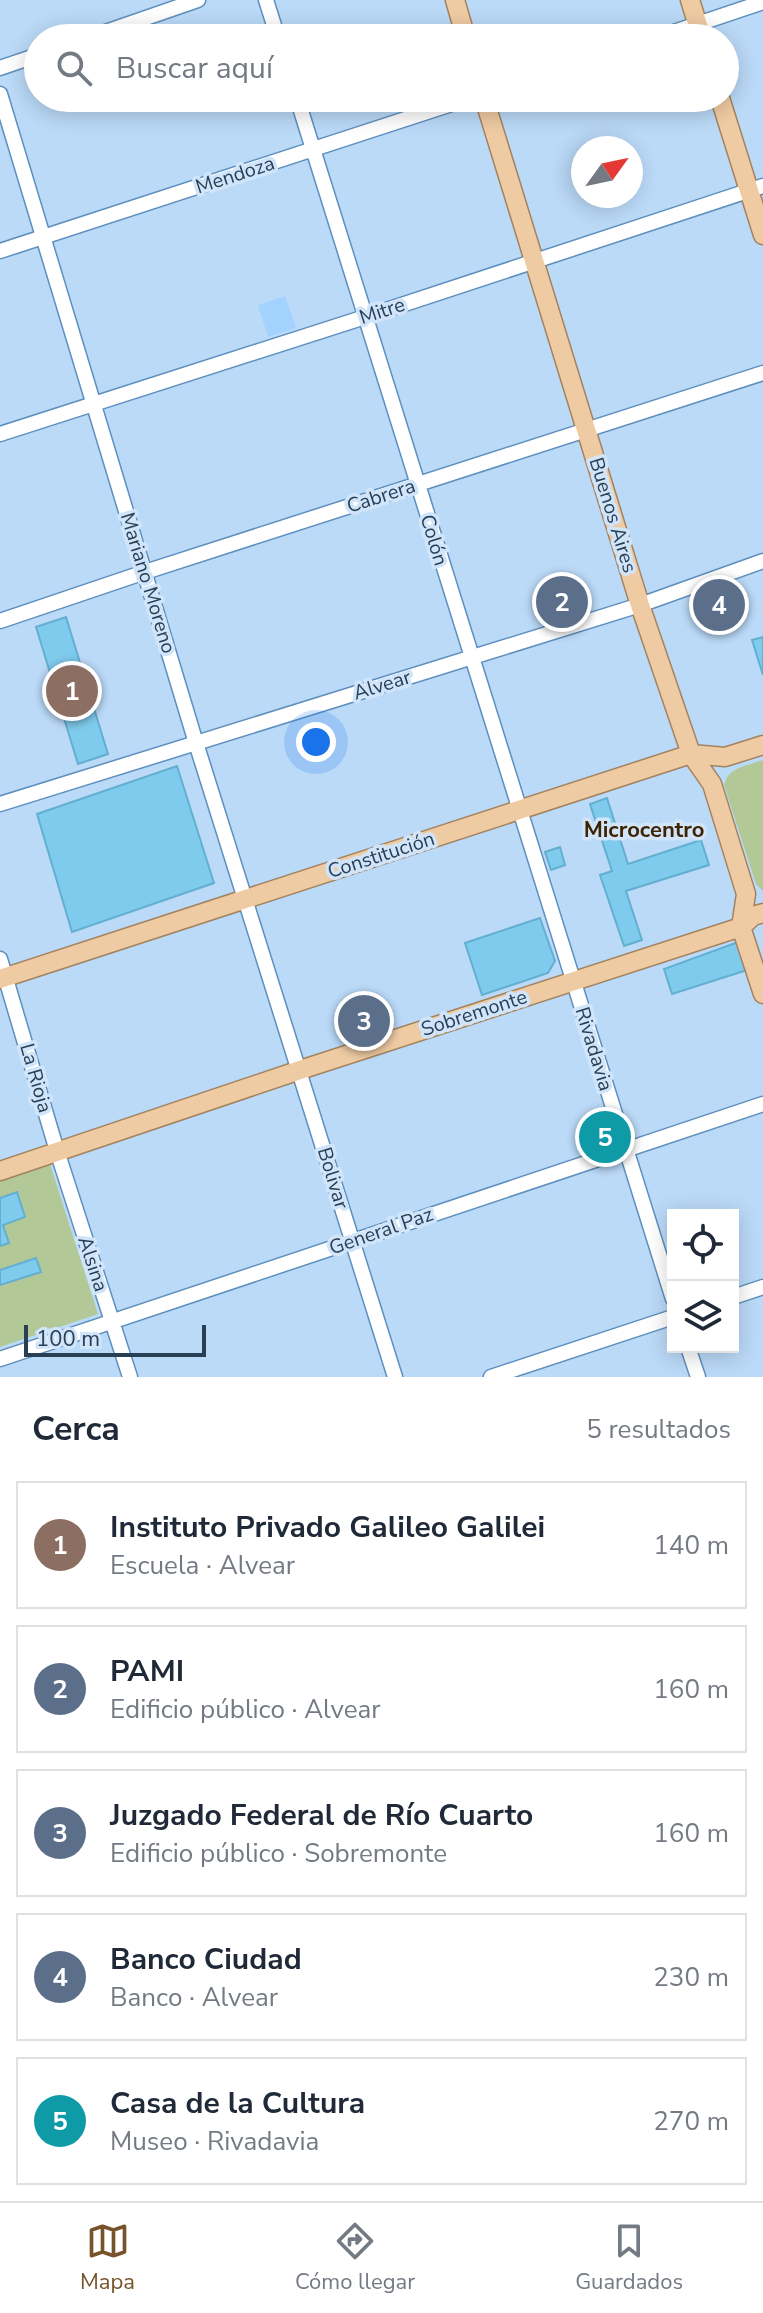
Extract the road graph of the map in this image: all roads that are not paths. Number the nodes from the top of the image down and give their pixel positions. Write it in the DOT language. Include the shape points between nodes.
graph roads {
  1 [pos="198,0"];
  2 [pos="266,0"];
  3 [pos="455,0"];
  4 [pos="690,0"];
  5 [pos="763,2"];
  6 [pos="129,24"];
  7 [pos="274,24"];
  8 [pos="462,24"];
  9 [pos="698,24"];
  10 [pos="715,24"];
  11 [pos="24,60"];
  12 [pos="0,68"];
  13 [pos="0,94"];
  14 [pos="302,112"];
  15 [pos="428,112"];
  16 [pos="488,112"];
  17 [pos="726,112"];
  18 [pos="314,150"];
  19 [pos="756,188"];
  20 [pos="763,235"];
  21 [pos="43,238"];
  22 [pos="0,251"];
  23 [pos="535,261"];
  24 [pos="365,317"];
  25 [pos="763,373"];
  26 [pos="94,405"];
  27 [pos="586,429"];
  28 [pos="0,434"];
  29 [pos="417,484"];
  30 [pos="763,561"];
  31 [pos="145,572"];
  32 [pos="640,605"];
  33 [pos="0,621"];
  34 [pos="471,658"];
  35 [pos="196,743"];
  36 [pos="763,745"];
  37 [pos="691,754"];
  38 [pos="0,804"];
  39 [pos="519,808"];
  40 [pos="246,900"];
  41 [pos="763,913"];
  42 [pos="741,927"];
  43 [pos="2,972"];
  44 [pos="573,981"];
  45 [pos="763,994"];
  46 [pos="300,1070"];
  47 [pos="763,1104"];
  48 [pos="625,1148"];
  49 [pos="57,1151"];
  50 [pos="0,1171"];
  51 [pos="353,1241"];
  52 [pos="667,1281"];
  53 [pos="763,1287"];
  54 [pos="739,1295"];
  55 [pos="667,1319"];
  56 [pos="111,1321"];
  57 [pos="690,1353"];
  58 [pos="0,1359"];
  59 [pos="130,1377"];
  60 [pos="395,1377"];
  61 [pos="491,1377"];
  62 [pos="698,1377"];
  1 -- 6 [label="street"];
  2 -- 7 [label="street"];
  3 -- 8 [label="main road"];
  4 -- 9 [label="main road"];
  5 -- 10 [label="street"];
  11 -- 12 [label="street"];
  13 -- 21 [label="street, Mariano Moreno"];
  14 -- 18 [label="street, Colón"];
  15 -- 18 [label="street, Mendoza"];
  16 -- 23 [label="main road, Buenos Aires"];
  17 -- 19 [label="main road"];
  18 -- 21 [label="street, Mendoza"];
  18 -- 24 [label="street, Colón"];
  19 -- 20 [label="main road"];
  19 -- 23 [label="street, Mitre"];
  21 -- 22 [label="street, Mendoza"];
  21 -- 26 [label="street, Mariano Moreno"];
  23 -- 24 [label="street, Mitre"];
  23 -- 27 [label="main road, Buenos Aires"];
  24 -- 26 [label="street, Mitre"];
  24 -- 29 [label="street, Colón"];
  25 -- 27 [label="street, Cabrera"];
  26 -- 28 [label="street, Mitre"];
  26 -- 31 [label="street, Mariano Moreno"];
  27 -- 29 [label="street, Cabrera"];
  27 -- 32 [label="main road, Buenos Aires"];
  29 -- 31 [label="street, Cabrera"];
  29 -- 34 [label="street, Colón"];
  30 -- 32 [label="street, Alvear"];
  31 -- 33 [label="street, Cabrera"];
  31 -- 35 [label="street, Mariano Moreno"];
  32 -- 34 [label="street, Alvear"];
  32 -- 37 [label="main road, Buenos Aires"];
  34 -- 35 [label="street, Alvear"];
  34 -- 39 [label="street, Colón"];
  35 -- 38 [label="street, Alvear"];
  35 -- 40 [label="street, Mariano Moreno"];
  36 -- 37 [label="main road, Constitución" via="725,757"];
  37 -- 39 [label="main road, Constitución"];
  37 -- 42 [label="main road, Buenos Aires" via="712,784 746,894"];
  39 -- 40 [label="main road, Constitución"];
  39 -- 44 [label="street, Colón"];
  40 -- 43 [label="main road, Constitución"];
  40 -- 46 [label="street, Mariano Moreno"];
  41 -- 42 [label="main road, Sobremonte"];
  42 -- 44 [label="main road, Sobremonte"];
  42 -- 45 [label="main road"];
  43 -- 49 [label="street, La Rioja"];
  44 -- 46 [label="main road, Sobremonte"];
  44 -- 48 [label="street, Rivadavia"];
  46 -- 49 [label="main road, Sobremonte"];
  46 -- 51 [label="street, Bolivar"];
  47 -- 48 [label="street, General Paz"];
  48 -- 51 [label="street, General Paz"];
  48 -- 52 [label="street, Rivadavia"];
  49 -- 50 [label="main road, Sobremonte"];
  49 -- 56 [label="street, Alsina"];
  51 -- 56 [label="street, General Paz"];
  51 -- 60 [label="street, Bolivar"];
  53 -- 54 [label="street"];
  55 -- 61 [label="street"];
  56 -- 58 [label="street, General Paz"];
  56 -- 59 [label="street, Alsina"];
  57 -- 62 [label="street"];
}
